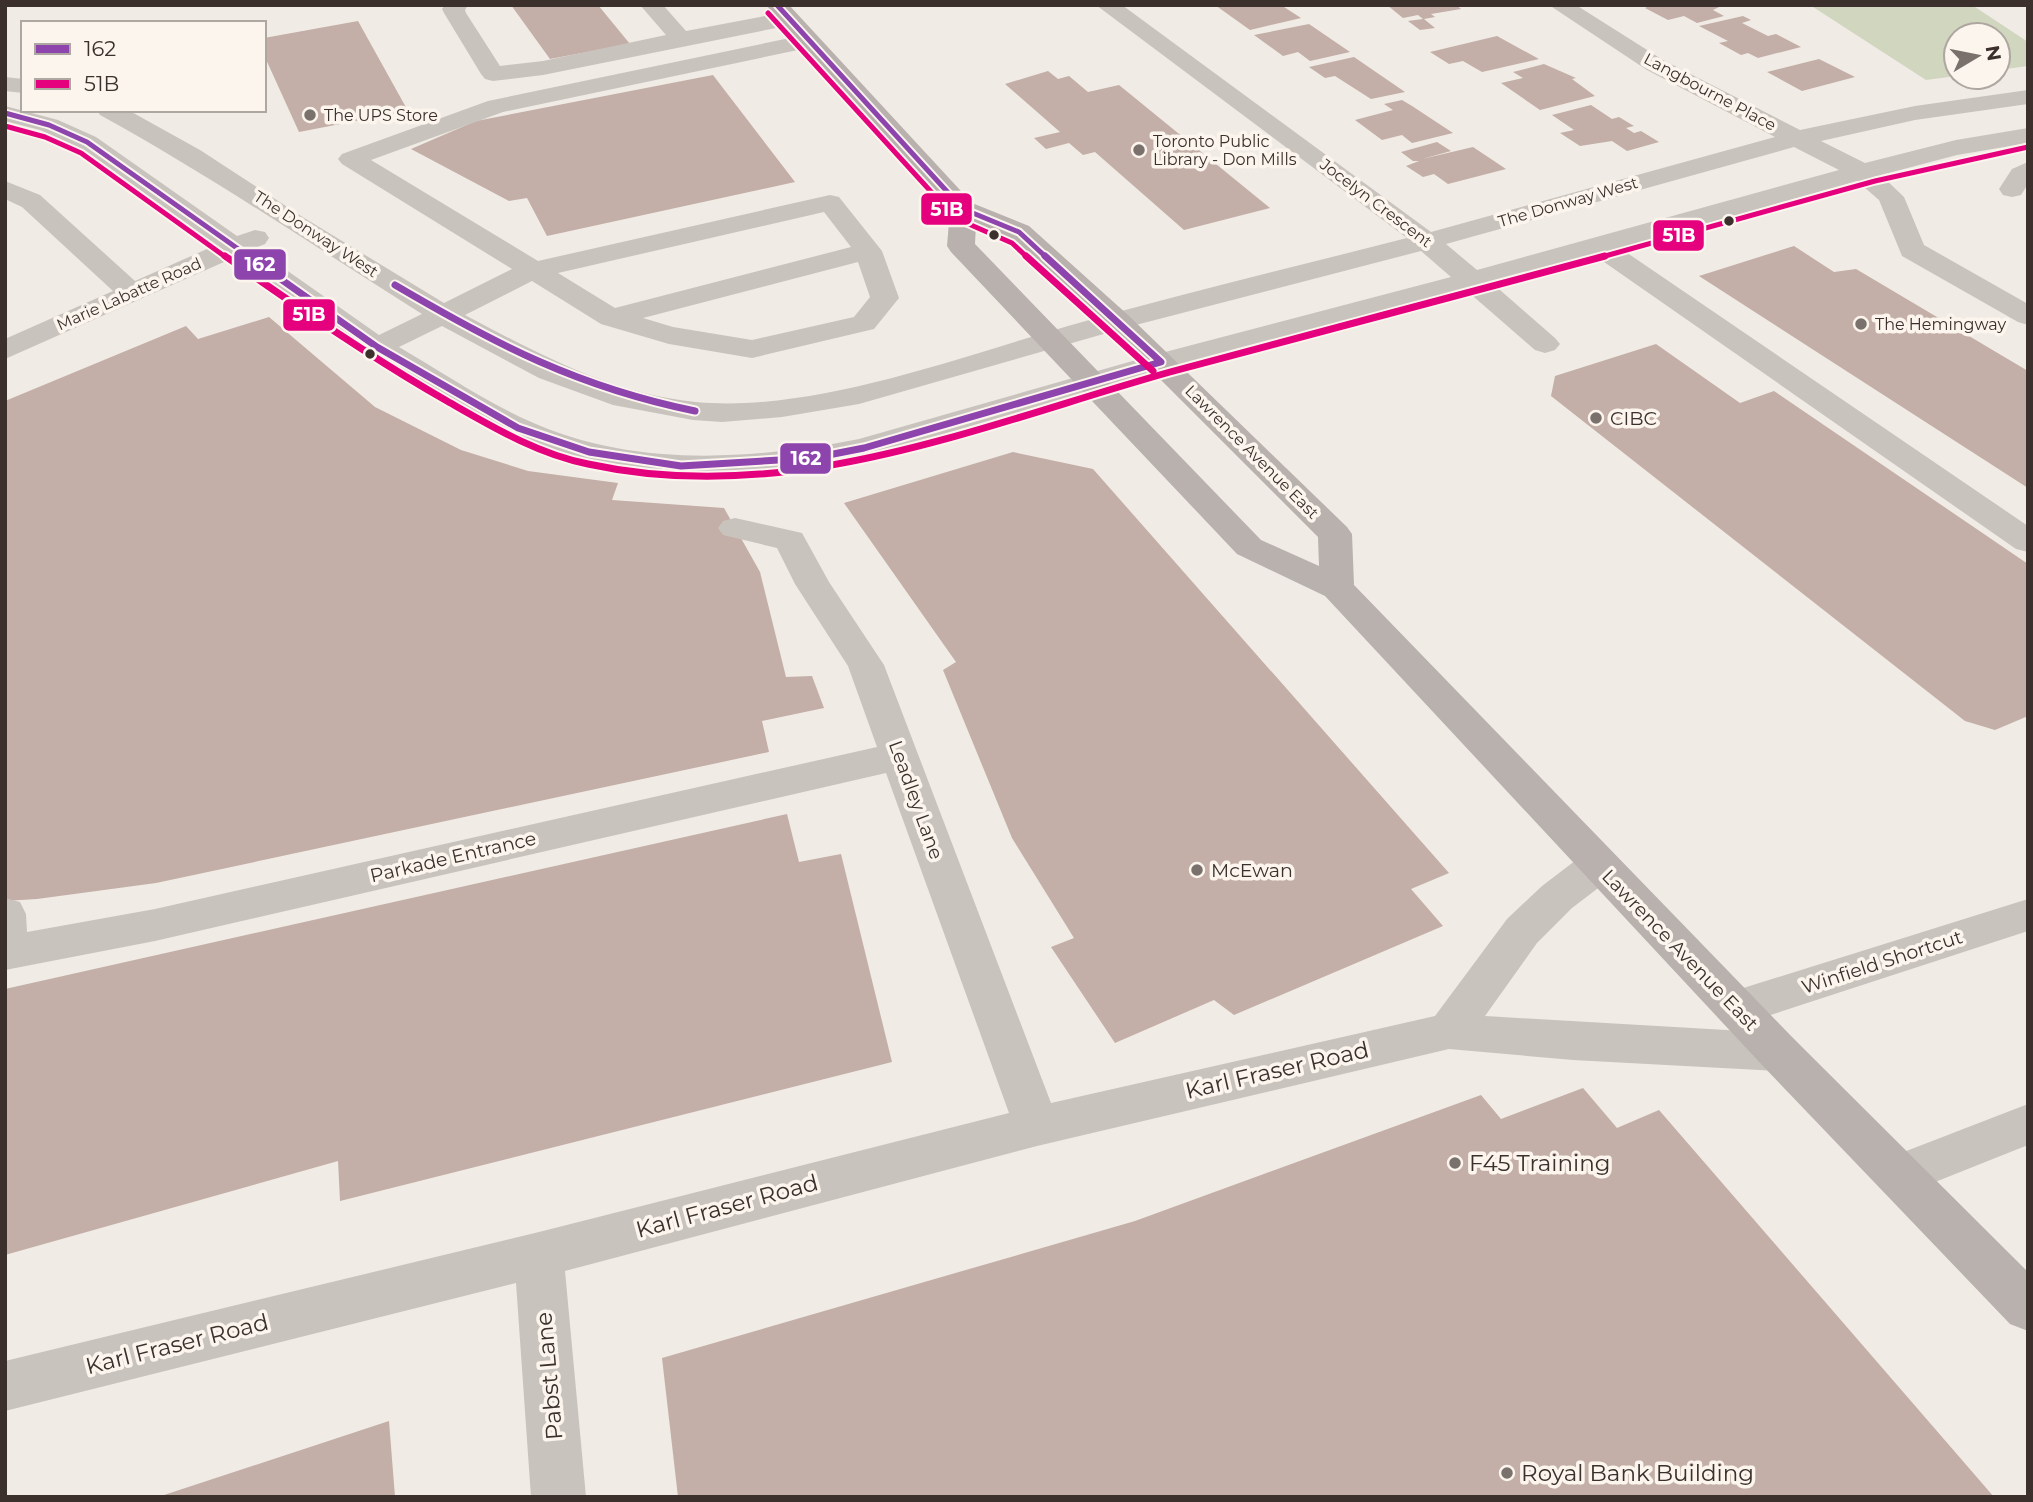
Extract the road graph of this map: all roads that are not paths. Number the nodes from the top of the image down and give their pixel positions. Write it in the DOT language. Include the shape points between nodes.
graph roads {
  1 [pos="457,5"];
  2 [pos="651,5"];
  3 [pos="1107,5"];
  4 [pos="1560,5"];
  5 [pos="783,12"];
  6 [pos="681,39"];
  7 [pos="809,41"];
  8 [pos="2028,97"];
  9 [pos="112,112"];
  10 [pos="5,113"];
  11 [pos="2028,135"];
  12 [pos="1798,138"];
  13 [pos="1862,172"];
  14 [pos="5,188"];
  15 [pos="963,209"];
  16 [pos="292,222"];
  17 [pos="1428,242"];
  18 [pos="1598,245"];
  19 [pos="236,246"];
  20 [pos="868,251"];
  21 [pos="531,271"];
  22 [pos="1473,280"];
  23 [pos="132,293"];
  24 [pos="442,314"];
  25 [pos="2025,314"];
  26 [pos="611,318"];
  27 [pos="1118,321"];
  28 [pos="1052,340"];
  29 [pos="1545,344"];
  30 [pos="377,347"];
  31 [pos="5,350"];
  32 [pos="1161,362"];
  33 [pos="1094,382"];
  34 [pos="735,528"];
  35 [pos="2028,542"];
  36 [pos="1337,588"];
  37 [pos="900,756"];
  38 [pos="1599,865"];
  39 [pos="2028,915"];
  40 [pos="6,940"];
  41 [pos="1737,1008"];
  42 [pos="1449,1031"];
  43 [pos="1778,1052"];
  44 [pos="2028,1124"];
  45 [pos="1037,1126"];
  46 [pos="1900,1175"];
  47 [pos="539,1255"];
  48 [pos="2028,1307"];
  49 [pos="5,1386"];
  50 [pos="559,1497"];
  1 -- 6 [label="street" via="455,13 493,74"];
  2 -- 6 [label="street"];
  3 -- 17 [label="street, Jocelyn Crescent"];
  4 -- 12 [label="street, Langbourne Place" via="1655,65"];
  5 -- 6 [label="street"];
  5 -- 7 [label="main road, Lawrence Avenue East"];
  7 -- 15 [label="main road, Lawrence Avenue East"];
  7 -- 21 [label="street" via="497,106 351,159"];
  8 -- 12 [label="street, The Donway West" via="1915,113"];
  9 -- 16 [label="street, The Donway West" via="202,162"];
  10 -- 19 [label="street" via="87,142"];
  11 -- 13 [label="street"];
  12 -- 13 [label="street, Langbourne Place"];
  12 -- 17 [label="street, The Donway West"];
  13 -- 18 [label="street"];
  13 -- 25 [label="street, Langbourne Place" via="1891,197 1912,250"];
  14 -- 23 [label="street" via="31,201"];
  15 -- 27 [label="main road, Lawrence Avenue East" via="1019,232"];
  15 -- 28 [label="main road, Lawrence Avenue East" via="961,246"];
  16 -- 19 [label="street, Marie Labatte Road"];
  16 -- 24 [label="street, The Donway West"];
  17 -- 22 [label="street, Jocelyn Crescent"];
  17 -- 27 [label="street, The Donway West"];
  18 -- 22 [label="street"];
  18 -- 35 [label="street"];
  19 -- 23 [label="street, Marie Labatte Road"];
  19 -- 30 [label="street"];
  20 -- 21 [label="street" via="830,203"];
  20 -- 26 [label="street"];
  20 -- 26 [label="street" via="885,298 864,323 752,349 669,335"];
  21 -- 24 [label="street"];
  21 -- 26 [label="street"];
  22 -- 29 [label="street, Jocelyn Crescent"];
  22 -- 32 [label="street"];
  23 -- 31 [label="street, Marie Labatte Road"];
  24 -- 28 [label="street, The Donway West" via="591,389 709,413 761,411 859,395"];
  24 -- 30 [label="street"];
  27 -- 28 [label="street, The Donway West"];
  27 -- 32 [label="main road, Lawrence Avenue East"];
  28 -- 33 [label="main road, Lawrence Avenue East"];
  30 -- 33 [label="street" via="538,437 589,452 681,466 835,454"];
  32 -- 33 [label="street"];
  32 -- 36 [label="main road, Lawrence Avenue East" via="1335,534"];
  33 -- 36 [label="main road, Lawrence Avenue East" via="1249,547"];
  34 -- 37 [label="street, Leadley Lane" via="790,540 812,584 866,665"];
  36 -- 38 [label="main road, Lawrence Avenue East"];
  37 -- 40 [label="street, Parkade Entrance" via="155,925"];
  37 -- 45 [label="street, Leadley Lane"];
  38 -- 41 [label="main road, Lawrence Avenue East"];
  38 -- 42 [label="street" via="1522,931"];
  39 -- 41 [label="street, Winfield Shortcut"];
  41 -- 43 [label="main road, Lawrence Avenue East"];
  42 -- 43 [label="street, Karl Fraser Road"];
  42 -- 45 [label="street, Karl Fraser Road"];
  43 -- 46 [label="main road, Lawrence Avenue East"];
  44 -- 46 [label="street"];
  45 -- 47 [label="street, Karl Fraser Road"];
  46 -- 48 [label="main road, Lawrence Avenue East"];
  47 -- 49 [label="street, Karl Fraser Road"];
  47 -- 50 [label="street, Pabst Lane"];
}
